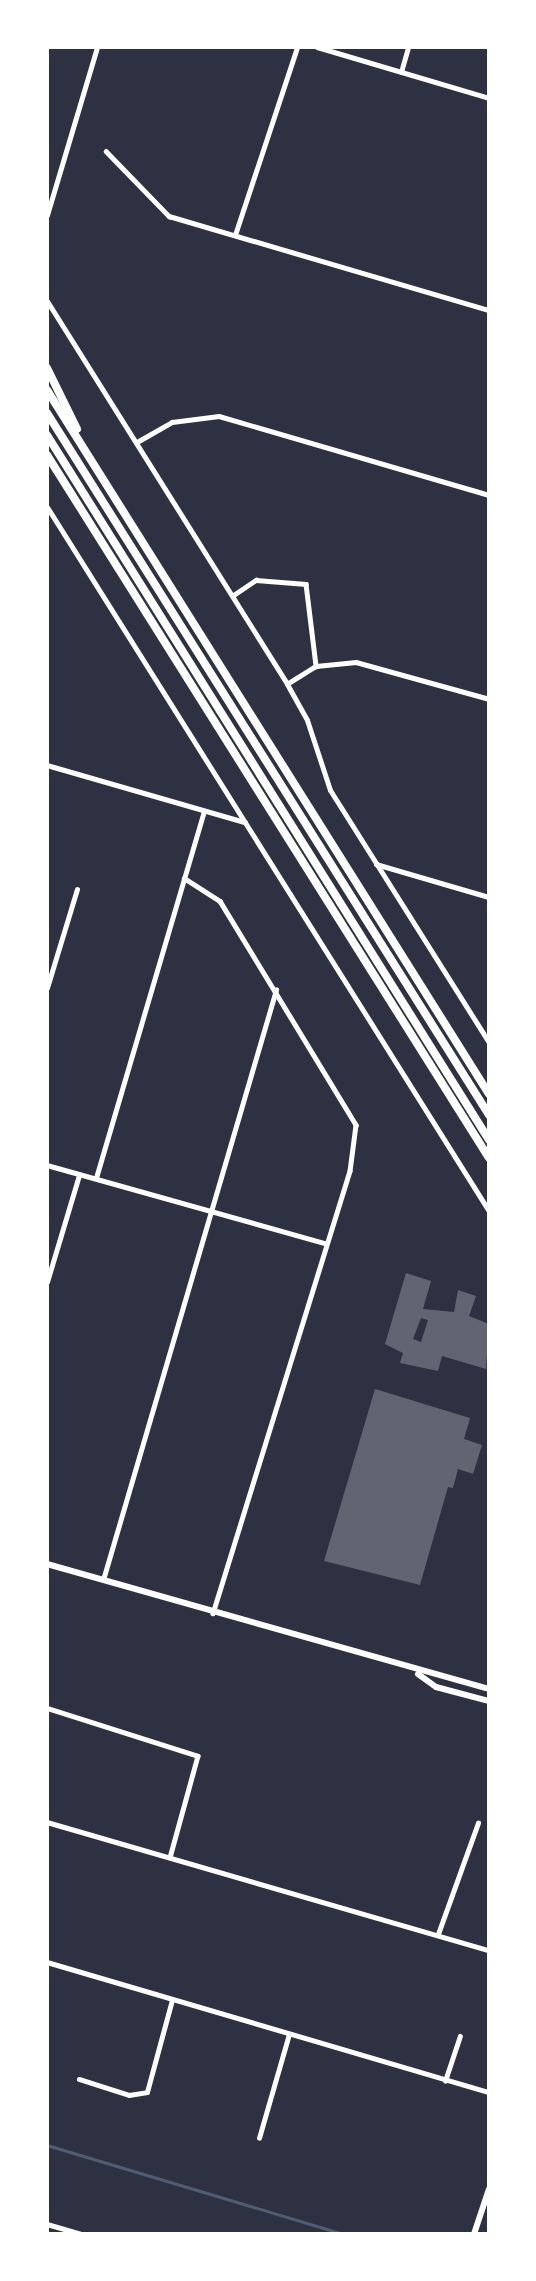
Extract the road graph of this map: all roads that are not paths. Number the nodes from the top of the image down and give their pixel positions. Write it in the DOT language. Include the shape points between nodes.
graph roads {
  1 [pos="97,47"];
  2 [pos="297,47"];
  3 [pos="317,47"];
  4 [pos="408,47"];
  5 [pos="401,72"];
  6 [pos="489,98"];
  7 [pos="106,151"];
  8 [pos="47,215"];
  9 [pos="235,235"];
  10 [pos="47,301"];
  11 [pos="489,310"];
  12 [pos="47,369"];
  13 [pos="47,390"];
  14 [pos="47,413"];
  15 [pos="47,435"];
  16 [pos="136,442"];
  17 [pos="84,448"];
  18 [pos="47,455"];
  19 [pos="489,495"];
  20 [pos="47,507"];
  21 [pos="232,596"];
  22 [pos="316,666"];
  23 [pos="286,684"];
  24 [pos="489,699"];
  25 [pos="47,765"];
  26 [pos="204,812"];
  27 [pos="245,822"];
  28 [pos="376,864"];
  29 [pos="184,878"];
  30 [pos="77,889"];
  31 [pos="489,897"];
  32 [pos="47,988"];
  33 [pos="276,990"];
  34 [pos="489,1042"];
  35 [pos="489,1094"];
  36 [pos="489,1115"];
  37 [pos="489,1140"];
  38 [pos="489,1158"];
  39 [pos="47,1165"];
  40 [pos="79,1175"];
  41 [pos="96,1178"];
  42 [pos="489,1211"];
  43 [pos="208,1212"];
  44 [pos="325,1243"];
  45 [pos="47,1282"];
  46 [pos="47,1564"];
  47 [pos="103,1581"];
  48 [pos="213,1613"];
  49 [pos="418,1674"];
  50 [pos="489,1689"];
  51 [pos="489,1701"];
  52 [pos="47,1708"];
  53 [pos="47,1822"];
  54 [pos="478,1823"];
  55 [pos="170,1854"];
  56 [pos="438,1934"];
  57 [pos="489,1950"];
  58 [pos="47,1962"];
  59 [pos="172,2000"];
  60 [pos="289,2034"];
  61 [pos="460,2036"];
  62 [pos="79,2079"];
  63 [pos="445,2081"];
  64 [pos="489,2092"];
  65 [pos="259,2138"];
  66 [pos="489,2189"];
  67 [pos="47,2224"];
  68 [pos="82,2234"];
  69 [pos="474,2234"];
  1 -- 8 [label="street"];
  2 -- 9 [label="street"];
  3 -- 5 [label="street"];
  4 -- 5 [label="street"];
  5 -- 6 [label="street"];
  7 -- 9 [label="street" via="158,209"];
  9 -- 11 [label="street"];
  10 -- 16 [label="street"];
  12 -- 17 [label="highway"];
  13 -- 17 [label="highway"];
  14 -- 36 [label="highway"];
  15 -- 37 [label="highway"];
  16 -- 19 [label="street" via="172,422 219,416"];
  16 -- 21 [label="street"];
  17 -- 35 [label="highway"];
  18 -- 38 [label="highway"];
  20 -- 27 [label="street"];
  21 -- 22 [label="street" via="256,580 306,583"];
  21 -- 23 [label="street"];
  22 -- 23 [label="street"];
  22 -- 24 [label="street" via="356,662"];
  23 -- 28 [label="street" via="307,720 330,790"];
  25 -- 26 [label="street"];
  26 -- 27 [label="street"];
  26 -- 29 [label="street"];
  27 -- 42 [label="street"];
  28 -- 31 [label="street"];
  28 -- 34 [label="street"];
  29 -- 33 [label="street" via="220,901"];
  29 -- 41 [label="street"];
  30 -- 32 [label="street"];
  33 -- 43 [label="street"];
  33 -- 44 [label="street" via="355,1125 350,1171"];
  39 -- 40 [label="street"];
  40 -- 41 [label="street"];
  40 -- 45 [label="street"];
  41 -- 43 [label="street"];
  43 -- 44 [label="street"];
  43 -- 47 [label="street"];
  44 -- 48 [label="street"];
  46 -- 47 [label="main road"];
  47 -- 48 [label="main road"];
  48 -- 49 [label="main road"];
  49 -- 50 [label="main road"];
  49 -- 51 [label="main road" via="436,1687"];
  52 -- 55 [label="street" via="198,1756"];
  53 -- 55 [label="street"];
  54 -- 56 [label="street"];
  55 -- 56 [label="street"];
  56 -- 57 [label="street"];
  58 -- 59 [label="street"];
  59 -- 60 [label="street"];
  59 -- 62 [label="street" via="146,2091 129,2095"];
  60 -- 63 [label="street"];
  60 -- 65 [label="street"];
  61 -- 63 [label="street"];
  63 -- 64 [label="street"];
  66 -- 69 [label="main road"];
  67 -- 68 [label="street"];
}
